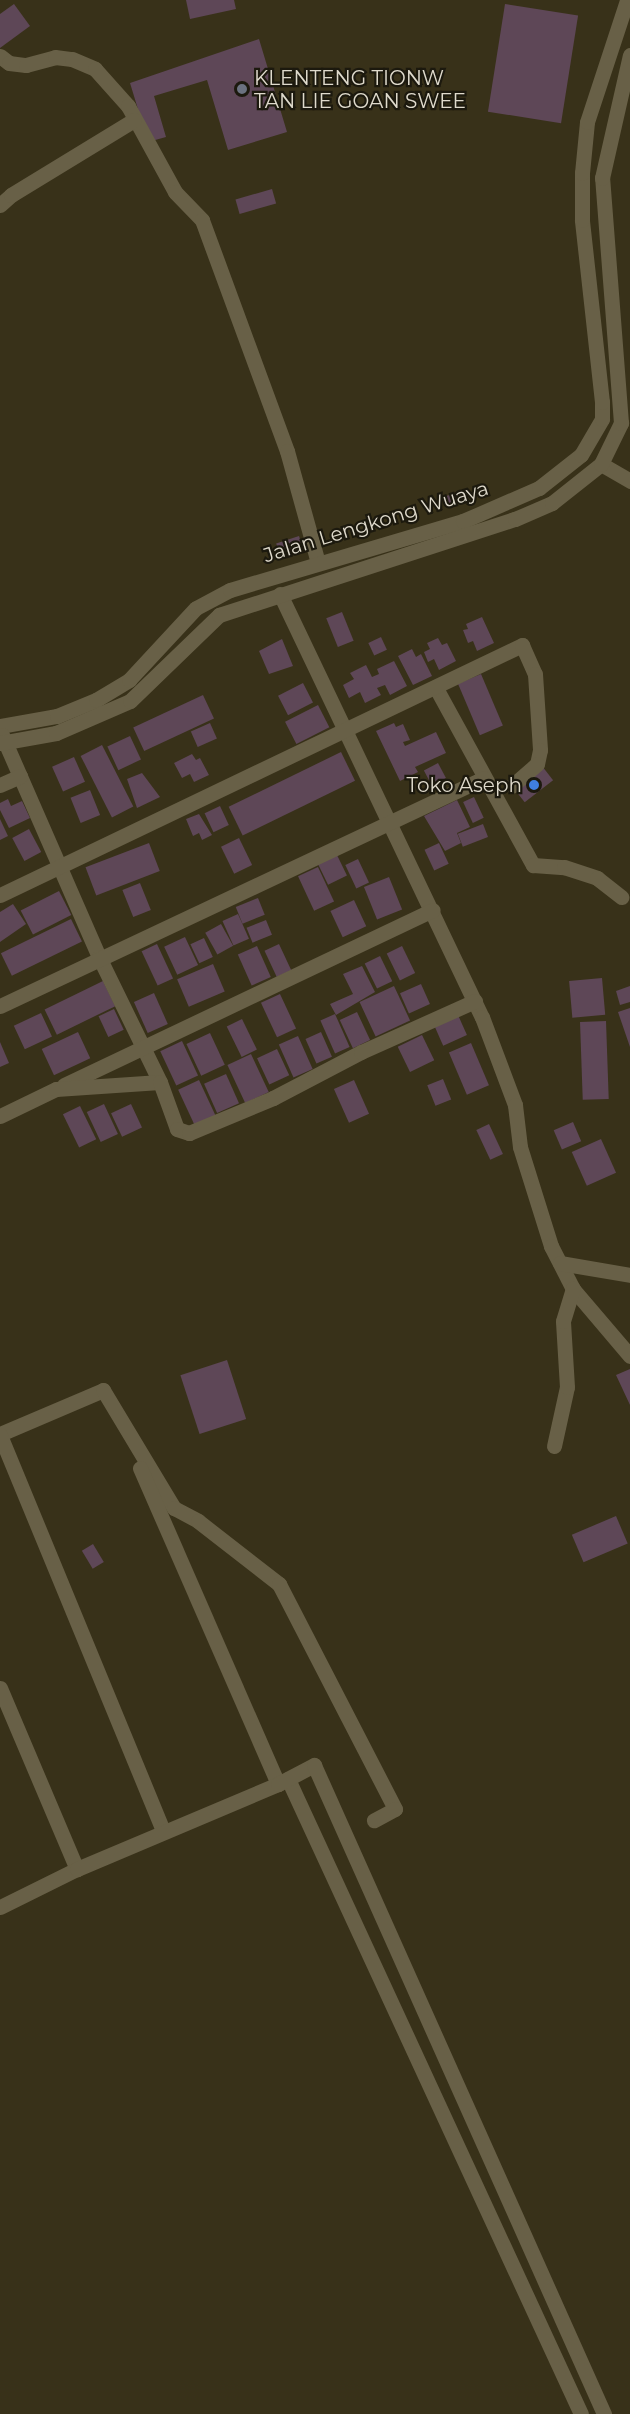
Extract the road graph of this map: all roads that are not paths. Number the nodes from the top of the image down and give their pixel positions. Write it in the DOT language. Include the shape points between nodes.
graph roads {
  1 [pos="627,0"];
  2 [pos="630,55"];
  3 [pos="0,56"];
  4 [pos="135,120"];
  5 [pos="0,206"];
  6 [pos="625,426"];
  7 [pos="601,464"];
  8 [pos="630,481"];
  9 [pos="318,563"];
  10 [pos="280,594"];
  11 [pos="436,688"];
  12 [pos="0,726"];
  13 [pos="347,730"];
  14 [pos="2,743"];
  15 [pos="20,776"];
  16 [pos="484,777"];
  17 [pos="0,785"];
  18 [pos="512,786"];
  19 [pos="391,822"];
  20 [pos="59,868"];
  21 [pos="0,895"];
  22 [pos="621,897"];
  23 [pos="433,910"];
  24 [pos="99,957"];
  25 [pos="475,1001"];
  26 [pos="0,1006"];
  27 [pos="144,1048"];
  28 [pos="160,1082"];
  29 [pos="56,1089"];
  30 [pos="0,1116"];
  31 [pos="560,1263"];
  32 [pos="630,1275"];
  33 [pos="573,1289"];
  34 [pos="630,1356"];
  35 [pos="103,1390"];
  36 [pos="0,1434"];
  37 [pos="554,1446"];
  38 [pos="0,1688"];
  39 [pos="283,1782"];
  40 [pos="374,1820"];
  41 [pos="163,1830"];
  42 [pos="77,1869"];
  43 [pos="0,1907"];
  44 [pos="581,2414"];
  45 [pos="604,2414"];
  1 -- 9 [label="street, Jalan Lengkong Wuaya" via="587,122 582,173 582,220 602,402 602,419 593,438 564,472 507,502 463,521"];
  2 -- 6 [label="street, Jalan Lengkong Wuaya" via="602,178"];
  3 -- 4 [label="street" via="9,63 26,65 55,57 82,62 109,84"];
  4 -- 5 [label="street" via="11,195"];
  4 -- 9 [label="street" via="175,192 202,220 287,451"];
  6 -- 7 [label="street, Jalan Lengkong Wuaya"];
  7 -- 8 [label="street"];
  7 -- 10 [label="street, Jalan Lengkong Wuaya" via="552,503 515,519"];
  9 -- 12 [label="street, Jalan Lengkong Wuaya" via="230,590 196,608 129,680 96,700 57,716"];
  10 -- 13 [label="street"];
  10 -- 14 [label="street, Jalan Lengkong Wuaya" via="210,620 130,701 110,712 56,734"];
  11 -- 13 [label="street"];
  11 -- 16 [label="street"];
  11 -- 18 [label="street" via="505,651 525,647 535,674 540,750 537,764"];
  12 -- 14 [label="street"];
  13 -- 19 [label="street"];
  13 -- 20 [label="street"];
  14 -- 15 [label="street"];
  15 -- 17 [label="street"];
  15 -- 20 [label="street"];
  16 -- 19 [label="street"];
  16 -- 22 [label="street" via="533,865 564,867 597,878"];
  19 -- 23 [label="street"];
  19 -- 24 [label="street"];
  20 -- 21 [label="street"];
  20 -- 24 [label="street"];
  23 -- 25 [label="street"];
  23 -- 27 [label="street"];
  24 -- 26 [label="street"];
  24 -- 27 [label="street"];
  25 -- 28 [label="street" via="360,1052 273,1098 189,1133 177,1129"];
  25 -- 31 [label="street" via="515,1105 520,1147 541,1222"];
  27 -- 28 [label="street"];
  27 -- 29 [label="street"];
  28 -- 29 [label="street"];
  29 -- 30 [label="street"];
  31 -- 32 [label="street"];
  31 -- 33 [label="street"];
  33 -- 34 [label="street"];
  33 -- 37 [label="street" via="562,1321 567,1387"];
  35 -- 36 [label="street"];
  35 -- 39 [label="street"];
  35 -- 40 [label="street" via="174,1508 198,1521 279,1584 395,1809"];
  36 -- 41 [label="street"];
  38 -- 42 [label="street"];
  39 -- 41 [label="street"];
  39 -- 44 [label="street"];
  39 -- 45 [label="street" via="314,1765"];
  41 -- 42 [label="street"];
  42 -- 43 [label="street"];
}
